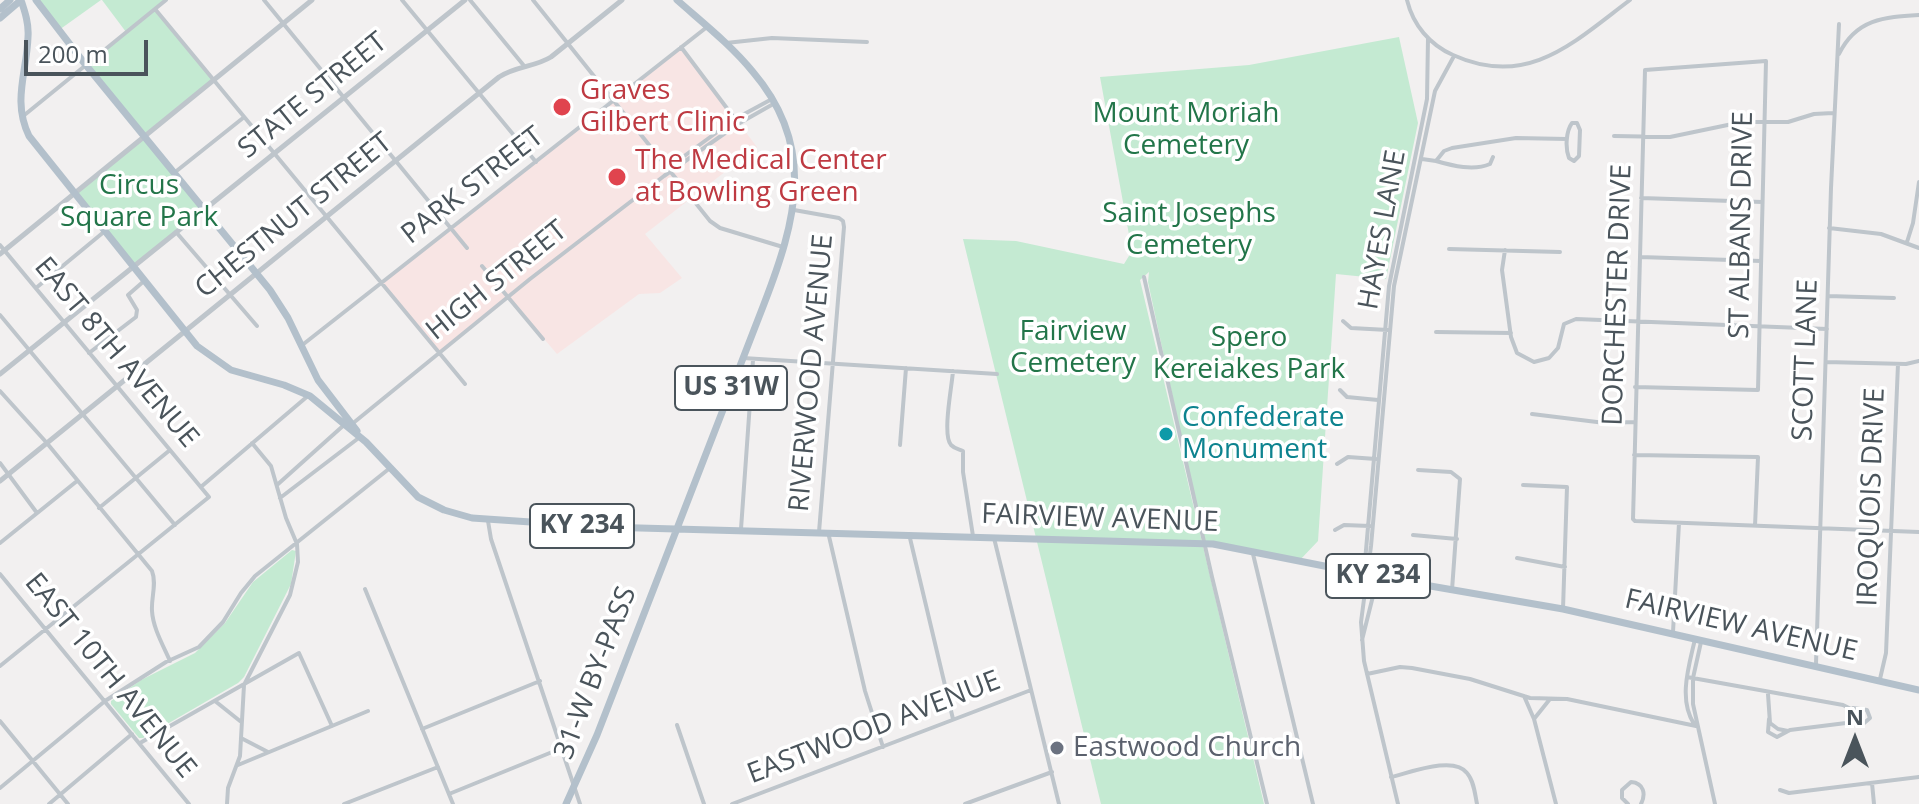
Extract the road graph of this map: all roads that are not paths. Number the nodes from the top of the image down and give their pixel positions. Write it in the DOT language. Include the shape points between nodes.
graph roads {
  1 [pos="10,0"];
  2 [pos="21,0"];
  3 [pos="36,0"];
  4 [pos="166,0"];
  5 [pos="264,0"];
  6 [pos="312,0"];
  7 [pos="402,0"];
  8 [pos="467,0"];
  9 [pos="622,0"];
  10 [pos="677,0"];
  11 [pos="1407,0"];
  12 [pos="1630,0"];
  13 [pos="535,1"];
  14 [pos="0,9"];
  15 [pos="155,9"];
  16 [pos="1919,15"];
  17 [pos="0,18"];
  18 [pos="284,23"];
  19 [pos="1839,24"];
  20 [pos="707,27"];
  21 [pos="426,31"];
  22 [pos="1428,38"];
  23 [pos="867,42"];
  24 [pos="725,43"];
  25 [pos="568,44"];
  26 [pos="681,47"];
  27 [pos="1454,56"];
  28 [pos="1838,56"];
  29 [pos="1766,61"];
  30 [pos="85,64"];
  31 [pos="525,67"];
  32 [pos="213,81"];
  33 [pos="478,93"];
  34 [pos="344,96"];
  35 [pos="614,101"];
  36 [pos="773,101"];
  37 [pos="1834,112"];
  38 [pos="22,117"];
  39 [pos="243,118"];
  40 [pos="737,122"];
  41 [pos="1765,122"];
  42 [pos="144,136"];
  43 [pos="1614,136"];
  44 [pos="1642,136"];
  45 [pos="1567,139"];
  46 [pos="273,154"];
  47 [pos="1493,157"];
  48 [pos="1418,159"];
  49 [pos="396,160"];
  50 [pos="1436,161"];
  51 [pos="536,162"];
  52 [pos="670,172"];
  53 [pos="174,173"];
  54 [pos="1919,182"];
  55 [pos="74,194"];
  56 [pos="1640,198"];
  57 [pos="1762,202"];
  58 [pos="204,209"];
  59 [pos="794,210"];
  60 [pos="326,215"];
  61 [pos="1829,228"];
  62 [pos="452,229"];
  63 [pos="105,231"];
  64 [pos="176,232"];
  65 [pos="1907,242"];
  66 [pos="467,248"];
  67 [pos="785,248"];
  68 [pos="1919,248"];
  69 [pos="1449,249"];
  70 [pos="2,250"];
  71 [pos="1505,250"];
  72 [pos="1560,252"];
  73 [pos="1639,257"];
  74 [pos="1761,261"];
  75 [pos="133,266"];
  76 [pos="482,266"];
  77 [pos="256,272"];
  78 [pos="1144,277"];
  79 [pos="145,281"];
  80 [pos="380,284"];
  81 [pos="36,288"];
  82 [pos="229,294"];
  83 [pos="1828,296"];
  84 [pos="509,297"];
  85 [pos="1894,298"];
  86 [pos="0,315"];
  87 [pos="1343,321"];
  88 [pos="65,322"];
  89 [pos="1638,322"];
  90 [pos="257,326"];
  91 [pos="1759,327"];
  92 [pos="184,329"];
  93 [pos="1827,329"];
  94 [pos="1388,330"];
  95 [pos="1436,332"];
  96 [pos="1511,333"];
  97 [pos="543,339"];
  98 [pos="301,346"];
  99 [pos="30,350"];
  100 [pos="89,353"];
  101 [pos="439,353"];
  102 [pos="743,358"];
  103 [pos="753,360"];
  104 [pos="1919,361"];
  105 [pos="1826,362"];
  106 [pos="834,364"];
  107 [pos="1898,364"];
  108 [pos="906,368"];
  109 [pos="953,371"];
  110 [pos="0,374"];
  111 [pos="997,374"];
  112 [pos="465,384"];
  113 [pos="116,385"];
  114 [pos="1635,387"];
  115 [pos="689,390"];
  116 [pos="1340,390"];
  117 [pos="0,391"];
  118 [pos="309,395"];
  119 [pos="1382,400"];
  120 [pos="725,404"];
  121 [pos="81,413"];
  122 [pos="1532,414"];
  123 [pos="1634,422"];
  124 [pos="348,424"];
  125 [pos="363,440"];
  126 [pos="46,442"];
  127 [pos="252,443"];
  128 [pos="900,445"];
  129 [pos="170,450"];
  130 [pos="1633,455"];
  131 [pos="1376,459"];
  132 [pos="0,463"];
  133 [pos="1337,464"];
  134 [pos="390,468"];
  135 [pos="1418,470"];
  136 [pos="7,474"];
  137 [pos="135,478"];
  138 [pos="0,481"];
  139 [pos="77,481"];
  140 [pos="277,485"];
  141 [pos="1523,485"];
  142 [pos="202,486"];
  143 [pos="280,498"];
  144 [pos="99,508"];
  145 [pos="38,513"];
  146 [pos="488,521"];
  147 [pos="1679,523"];
  148 [pos="175,525"];
  149 [pos="1371,526"];
  150 [pos="1755,526"];
  151 [pos="676,528"];
  152 [pos="1821,528"];
  153 [pos="741,530"];
  154 [pos="1335,530"];
  155 [pos="1891,531"];
  156 [pos="824,532"];
  157 [pos="1919,532"];
  158 [pos="909,534"];
  159 [pos="1413,535"];
  160 [pos="973,536"];
  161 [pos="993,536"];
  162 [pos="1457,539"];
  163 [pos="1,540"];
  164 [pos="1204,543"];
  165 [pos="297,544"];
  166 [pos="1253,551"];
  167 [pos="139,554"];
  168 [pos="1517,558"];
  169 [pos="1565,567"];
  170 [pos="0,574"];
  171 [pos="1366,574"];
  172 [pos="1378,576"];
  173 [pos="365,589"];
  174 [pos="1452,590"];
  175 [pos="1563,609"];
  176 [pos="45,629"];
  177 [pos="1673,632"];
  178 [pos="1698,638"];
  179 [pos="1361,643"];
  180 [pos="170,661"];
  181 [pos="1816,664"];
  182 [pos="0,666"];
  183 [pos="1367,674"];
  184 [pos="1690,678"];
  185 [pos="1880,679"];
  186 [pos="540,681"];
  187 [pos="244,685"];
  188 [pos="1031,690"];
  189 [pos="1919,690"];
  190 [pos="1768,694"];
  191 [pos="1524,696"];
  192 [pos="1550,699"];
  193 [pos="105,701"];
  194 [pos="215,701"];
  195 [pos="1850,708"];
  196 [pos="368,711"];
  197 [pos="953,719"];
  198 [pos="1534,719"];
  199 [pos="0,721"];
  200 [pos="240,721"];
  201 [pos="1850,721"];
  202 [pos="677,725"];
  203 [pos="332,726"];
  204 [pos="1696,726"];
  205 [pos="422,729"];
  206 [pos="132,734"];
  207 [pos="241,738"];
  208 [pos="140,743"];
  209 [pos="883,747"];
  210 [pos="562,748"];
  211 [pos="268,752"];
  212 [pos="33,761"];
  213 [pos="238,765"];
  214 [pos="438,767"];
  215 [pos="1052,772"];
  216 [pos="1391,777"];
  217 [pos="1919,777"];
  218 [pos="1872,783"];
  219 [pos="575,787"];
  220 [pos="0,788"];
  221 [pos="1780,790"];
  222 [pos="449,794"];
  223 [pos="60,795"];
  224 [pos="49,804"];
  225 [pos="68,804"];
  226 [pos="189,804"];
  227 [pos="227,804"];
  228 [pos="344,804"];
  229 [pos="453,804"];
  230 [pos="566,804"];
  231 [pos="580,804"];
  232 [pos="704,804"];
  233 [pos="732,804"];
  234 [pos="965,804"];
  235 [pos="1059,804"];
  236 [pos="1267,804"];
  237 [pos="1313,804"];
  238 [pos="1398,804"];
  239 [pos="1477,804"];
  240 [pos="1556,804"];
  241 [pos="1628,804"];
  242 [pos="1641,804"];
  243 [pos="1715,804"];
  244 [pos="1874,804"];
  1 -- 14 [label="main road"];
  2 -- 17 [label="main road"];
  2 -- 38 [label="main road, KY 234" via="29,36 19,95"];
  3 -- 30 [label="main road, KY 234"];
  4 -- 15 [label="street"];
  5 -- 18 [label="street"];
  6 -- 18 [label="street"];
  7 -- 21 [label="street"];
  8 -- 21 [label="street, STATE STREET"];
  8 -- 31 [label="street"];
  9 -- 25 [label="street, CHESTNUT STREET"];
  10 -- 20 [label="main road, 31-W BY-PASS / US 31W"];
  11 -- 22 [label="street"];
  12 -- 27 [label="street" via="1570,46 1536,62 1496,66"];
  13 -- 25 [label="street"];
  15 -- 30 [label="street"];
  15 -- 32 [label="street"];
  16 -- 28 [label="street" via="1867,22"];
  18 -- 32 [label="street"];
  18 -- 34 [label="street"];
  19 -- 28 [label="street, SCOTT LANE"];
  20 -- 24 [label="main road, 31-W BY-PASS / US 31W"];
  20 -- 26 [label="street, PARK STREET"];
  21 -- 33 [label="street"];
  21 -- 34 [label="street, STATE STREET"];
  22 -- 27 [label="street"];
  22 -- 48 [label="street, HAYES LANE" via="1428,94"];
  23 -- 24 [label="street" via="768,38"];
  24 -- 36 [label="main road, 31-W BY-PASS / US 31W"];
  25 -- 31 [label="street, CHESTNUT STREET"];
  25 -- 35 [label="street"];
  26 -- 35 [label="street, PARK STREET"];
  26 -- 40 [label="street"];
  27 -- 48 [label="street, HAYES LANE" via="1435,91"];
  28 -- 37 [label="street, SCOTT LANE"];
  29 -- 41 [label="street, ST ALBANS DRIVE"];
  29 -- 44 [label="street, DORCHESTER DRIVE" via="1645,70"];
  30 -- 38 [label="street"];
  30 -- 42 [label="main road, KY 234"];
  31 -- 33 [label="street, CHESTNUT STREET"];
  32 -- 39 [label="street"];
  32 -- 42 [label="street"];
  33 -- 49 [label="street, CHESTNUT STREET"];
  33 -- 51 [label="street"];
  34 -- 46 [label="street, STATE STREET"];
  34 -- 49 [label="street"];
  35 -- 51 [label="street, PARK STREET"];
  35 -- 52 [label="street"];
  36 -- 40 [label="street, HIGH STREET"];
  36 -- 59 [label="main road, 31-W BY-PASS / US 31W" via="793,157"];
  37 -- 41 [label="street"];
  37 -- 61 [label="street, SCOTT LANE"];
  38 -- 55 [label="main road, KY 234" via="33,143"];
  39 -- 46 [label="street"];
  39 -- 53 [label="street"];
  40 -- 52 [label="street, HIGH STREET" via="676,162"];
  41 -- 44 [label="street" via="1670,137"];
  41 -- 57 [label="street, ST ALBANS DRIVE"];
  42 -- 53 [label="main road, KY 234"];
  42 -- 55 [label="street"];
  43 -- 44 [label="street"];
  44 -- 56 [label="street, DORCHESTER DRIVE"];
  45 -- 45 [label="street" via="1570,124 1577,123 1575,160 1567,156"];
  45 -- 50 [label="street" via="1520,137 1452,148"];
  46 -- 58 [label="street, STATE STREET"];
  46 -- 60 [label="street"];
  47 -- 50 [label="street" via="1483,167"];
  48 -- 50 [label="street"];
  48 -- 94 [label="street, HAYES LANE" via="1389,286"];
  49 -- 60 [label="street, CHESTNUT STREET"];
  49 -- 62 [label="street"];
  51 -- 62 [label="street, PARK STREET"];
  52 -- 67 [label="street" via="716,226"];
  52 -- 84 [label="street, HIGH STREET"];
  53 -- 58 [label="main road, KY 234"];
  54 -- 65 [label="street"];
  55 -- 63 [label="main road, KY 234"];
  55 -- 70 [label="street"];
  56 -- 57 [label="street"];
  56 -- 73 [label="street, DORCHESTER DRIVE"];
  57 -- 74 [label="street, ST ALBANS DRIVE"];
  58 -- 64 [label="street, STATE STREET"];
  58 -- 77 [label="main road, KY 234"];
  59 -- 67 [label="main road, 31-W BY-PASS / US 31W"];
  59 -- 106 [label="street, RIVERWOOD AVENUE" via="844,222"];
  60 -- 77 [label="street, CHESTNUT STREET"];
  60 -- 80 [label="street"];
  61 -- 65 [label="street" via="1874,232"];
  61 -- 83 [label="street, SCOTT LANE"];
  62 -- 66 [label="street"];
  62 -- 80 [label="street, PARK STREET"];
  63 -- 75 [label="main road, KY 234"];
  63 -- 81 [label="street"];
  64 -- 75 [label="street, STATE STREET"];
  64 -- 82 [label="street"];
  65 -- 68 [label="street"];
  67 -- 102 [label="main road, 31-W BY-PASS / US 31W"];
  69 -- 71 [label="street"];
  70 -- 81 [label="street, EAST 8TH AVENUE"];
  71 -- 72 [label="street"];
  71 -- 96 [label="street" via="1502,270"];
  73 -- 74 [label="street"];
  73 -- 89 [label="street, DORCHESTER DRIVE"];
  74 -- 91 [label="street, ST ALBANS DRIVE"];
  75 -- 79 [label="main road, KY 234"];
  75 -- 88 [label="street, STATE STREET"];
  76 -- 84 [label="street"];
  77 -- 82 [label="street, CHESTNUT STREET"];
  77 -- 98 [label="main road, KY 234"];
  78 -- 164 [label="street"];
  79 -- 92 [label="main road, KY 234"];
  79 -- 100 [label="street" via="128,295 138,314"];
  80 -- 98 [label="street, PARK STREET"];
  80 -- 101 [label="street"];
  81 -- 88 [label="street, EAST 8TH AVENUE"];
  82 -- 90 [label="street"];
  82 -- 92 [label="street, CHESTNUT STREET"];
  83 -- 85 [label="street"];
  83 -- 93 [label="street, SCOTT LANE"];
  84 -- 97 [label="street"];
  84 -- 101 [label="street, HIGH STREET"];
  86 -- 99 [label="street"];
  87 -- 94 [label="street" via="1351,328"];
  88 -- 99 [label="street, STATE STREET"];
  88 -- 100 [label="street, EAST 8TH AVENUE"];
  89 -- 91 [label="street"];
  89 -- 96 [label="street" via="1569,321 1562,327 1556,352 1540,362 1520,356"];
  89 -- 114 [label="street, DORCHESTER DRIVE"];
  91 -- 93 [label="street"];
  91 -- 114 [label="street, ST ALBANS DRIVE" via="1758,390"];
  92 -- 113 [label="street, CHESTNUT STREET"];
  92 -- 118 [label="main road, KY 234" via="224,366"];
  93 -- 105 [label="street, SCOTT LANE"];
  94 -- 119 [label="street, HAYES LANE"];
  95 -- 96 [label="street"];
  98 -- 124 [label="main road, KY 234"];
  99 -- 110 [label="street, STATE STREET"];
  99 -- 121 [label="street"];
  100 -- 113 [label="street, EAST 8TH AVENUE"];
  101 -- 112 [label="street"];
  101 -- 124 [label="street, HIGH STREET"];
  102 -- 103 [label="street"];
  102 -- 120 [label="main road, 31-W BY-PASS / US 31W"];
  103 -- 106 [label="street"];
  103 -- 153 [label="street"];
  104 -- 107 [label="street"];
  105 -- 107 [label="street"];
  105 -- 152 [label="street, SCOTT LANE"];
  106 -- 108 [label="street"];
  106 -- 156 [label="street, RIVERWOOD AVENUE"];
  107 -- 155 [label="street, IROQUOIS DRIVE"];
  108 -- 109 [label="street"];
  108 -- 128 [label="street"];
  109 -- 111 [label="street"];
  109 -- 160 [label="street" via="947,428 949,442 965,455"];
  113 -- 121 [label="street, CHESTNUT STREET"];
  113 -- 129 [label="street, EAST 8TH AVENUE"];
  114 -- 123 [label="street, DORCHESTER DRIVE"];
  115 -- 120 [label="street"];
  116 -- 119 [label="street" via="1347,397"];
  117 -- 126 [label="street"];
  118 -- 124 [label="main road, FAIRVIEW AVENUE / KY 234"];
  118 -- 127 [label="street"];
  119 -- 131 [label="street, HAYES LANE"];
  120 -- 151 [label="main road, 31-W BY-PASS / US 31W"];
  121 -- 126 [label="street, CHESTNUT STREET"];
  121 -- 137 [label="street"];
  122 -- 123 [label="street"];
  123 -- 130 [label="street, DORCHESTER DRIVE"];
  124 -- 125 [label="main road, FAIRVIEW AVENUE / KY 234"];
  124 -- 140 [label="street, HIGH STREET"];
  125 -- 134 [label="main road, FAIRVIEW AVENUE / KY 234"];
  125 -- 143 [label="street"];
  126 -- 136 [label="street, CHESTNUT STREET"];
  126 -- 139 [label="street"];
  127 -- 140 [label="street" via="271,466"];
  127 -- 142 [label="street"];
  129 -- 137 [label="street"];
  129 -- 142 [label="street, EAST 8TH AVENUE"];
  130 -- 147 [label="street, DORCHESTER DRIVE" via="1635,521"];
  130 -- 150 [label="street" via="1758,457"];
  131 -- 133 [label="street" via="1348,457"];
  131 -- 149 [label="street, HAYES LANE"];
  132 -- 136 [label="street"];
  134 -- 146 [label="main road, FAIRVIEW AVENUE / KY 234" via="426,501"];
  134 -- 165 [label="street"];
  135 -- 162 [label="street" via="1451,472 1460,479"];
  136 -- 138 [label="street, CHESTNUT STREET"];
  136 -- 145 [label="street"];
  137 -- 144 [label="street"];
  137 -- 148 [label="street"];
  139 -- 144 [label="street"];
  139 -- 145 [label="street"];
  140 -- 143 [label="street"];
  141 -- 169 [label="street" via="1567,487"];
  142 -- 148 [label="street" via="208,498"];
  143 -- 165 [label="street"];
  144 -- 167 [label="street"];
  145 -- 163 [label="street"];
  146 -- 151 [label="main road, FAIRVIEW AVENUE / KY 234"];
  146 -- 186 [label="street"];
  147 -- 150 [label="street"];
  147 -- 177 [label="street"];
  148 -- 167 [label="street"];
  149 -- 154 [label="street"];
  149 -- 171 [label="street, HAYES LANE"];
  150 -- 152 [label="street"];
  151 -- 153 [label="main road, FAIRVIEW AVENUE / KY 234"];
  151 -- 219 [label="main road, 31-W BY-PASS / US 31W"];
  152 -- 155 [label="street"];
  152 -- 181 [label="street, SCOTT LANE"];
  153 -- 156 [label="main road, FAIRVIEW AVENUE / KY 234"];
  155 -- 157 [label="street"];
  155 -- 185 [label="street, IROQUOIS DRIVE" via="1886,653"];
  156 -- 158 [label="main road, FAIRVIEW AVENUE / KY 234"];
  156 -- 209 [label="street, RIVERWOOD AVENUE"];
  158 -- 160 [label="main road, FAIRVIEW AVENUE / KY 234"];
  158 -- 197 [label="street"];
  159 -- 162 [label="street"];
  160 -- 161 [label="main road, FAIRVIEW AVENUE / KY 234"];
  161 -- 164 [label="main road, FAIRVIEW AVENUE / KY 234"];
  161 -- 188 [label="street"];
  162 -- 174 [label="street"];
  164 -- 166 [label="main road, FAIRVIEW AVENUE / KY 234"];
  164 -- 236 [label="street"];
  165 -- 180 [label="street" via="249,583 203,644"];
  165 -- 187 [label="street" via="298,570 290,595"];
  166 -- 171 [label="main road, FAIRVIEW AVENUE / KY 234"];
  166 -- 237 [label="street"];
  167 -- 176 [label="street"];
  167 -- 180 [label="street" via="154,574 152,616"];
  168 -- 169 [label="street"];
  169 -- 175 [label="street"];
  170 -- 176 [label="street, EAST 10TH AVENUE"];
  171 -- 172 [label="main road, FAIRVIEW AVENUE / KY 234"];
  171 -- 179 [label="street, HAYES LANE"];
  172 -- 174 [label="main road, FAIRVIEW AVENUE / KY 234"];
  172 -- 179 [label="street"];
  173 -- 205 [label="street"];
  174 -- 175 [label="main road, FAIRVIEW AVENUE / KY 234"];
  175 -- 177 [label="main road, FAIRVIEW AVENUE / KY 234"];
  176 -- 182 [label="street"];
  176 -- 193 [label="street, EAST 10TH AVENUE"];
  177 -- 178 [label="main road, FAIRVIEW AVENUE / KY 234"];
  178 -- 181 [label="main road, FAIRVIEW AVENUE / KY 234"];
  178 -- 184 [label="street"];
  179 -- 183 [label="street"];
  180 -- 193 [label="street"];
  181 -- 185 [label="main road, FAIRVIEW AVENUE / KY 234"];
  183 -- 191 [label="street" via="1412,668"];
  183 -- 216 [label="street"];
  184 -- 190 [label="street"];
  184 -- 204 [label="street" via="1686,703"];
  185 -- 189 [label="main road, FAIRVIEW AVENUE / KY 234"];
  186 -- 205 [label="street"];
  186 -- 210 [label="street"];
  187 -- 194 [label="street"];
  187 -- 200 [label="street"];
  187 -- 203 [label="street" via="299,654"];
  188 -- 197 [label="street, EASTWOOD AVENUE"];
  188 -- 215 [label="street"];
  190 -- 195 [label="street"];
  190 -- 201 [label="street" via="1769,719 1776,729"];
  191 -- 192 [label="street"];
  191 -- 198 [label="street"];
  192 -- 198 [label="street"];
  192 -- 204 [label="street"];
  193 -- 206 [label="street, EAST 10TH AVENUE"];
  193 -- 212 [label="street"];
  194 -- 200 [label="street"];
  194 -- 208 [label="street"];
  195 -- 201 [label="street"];
  195 -- 201 [label="street" via="1865,709 1870,716 1865,723"];
  196 -- 203 [label="street"];
  197 -- 209 [label="street, EASTWOOD AVENUE"];
  198 -- 240 [label="street"];
  199 -- 212 [label="street"];
  200 -- 207 [label="street"];
  202 -- 232 [label="street"];
  203 -- 211 [label="street"];
  204 -- 243 [label="street"];
  205 -- 214 [label="street"];
  206 -- 208 [label="street, EAST 10TH AVENUE"];
  206 -- 223 [label="street"];
  207 -- 211 [label="street"];
  207 -- 213 [label="street"];
  208 -- 226 [label="street, EAST 10TH AVENUE"];
  209 -- 233 [label="street, EASTWOOD AVENUE"];
  210 -- 219 [label="street"];
  210 -- 222 [label="street"];
  211 -- 213 [label="street"];
  212 -- 220 [label="street"];
  212 -- 223 [label="street"];
  213 -- 227 [label="street"];
  214 -- 222 [label="street"];
  214 -- 228 [label="street"];
  215 -- 234 [label="street"];
  215 -- 235 [label="street"];
  216 -- 238 [label="street"];
  216 -- 239 [label="street" via="1460,767 1469,775"];
  217 -- 218 [label="street"];
  218 -- 221 [label="street"];
  218 -- 244 [label="street"];
  219 -- 230 [label="main road, 31-W BY-PASS / US 31W"];
  219 -- 231 [label="street"];
  222 -- 229 [label="street"];
  223 -- 224 [label="street"];
  223 -- 225 [label="street"];
  241 -- 242 [label="street" via="1622,790 1634,782 1644,791"];
}
